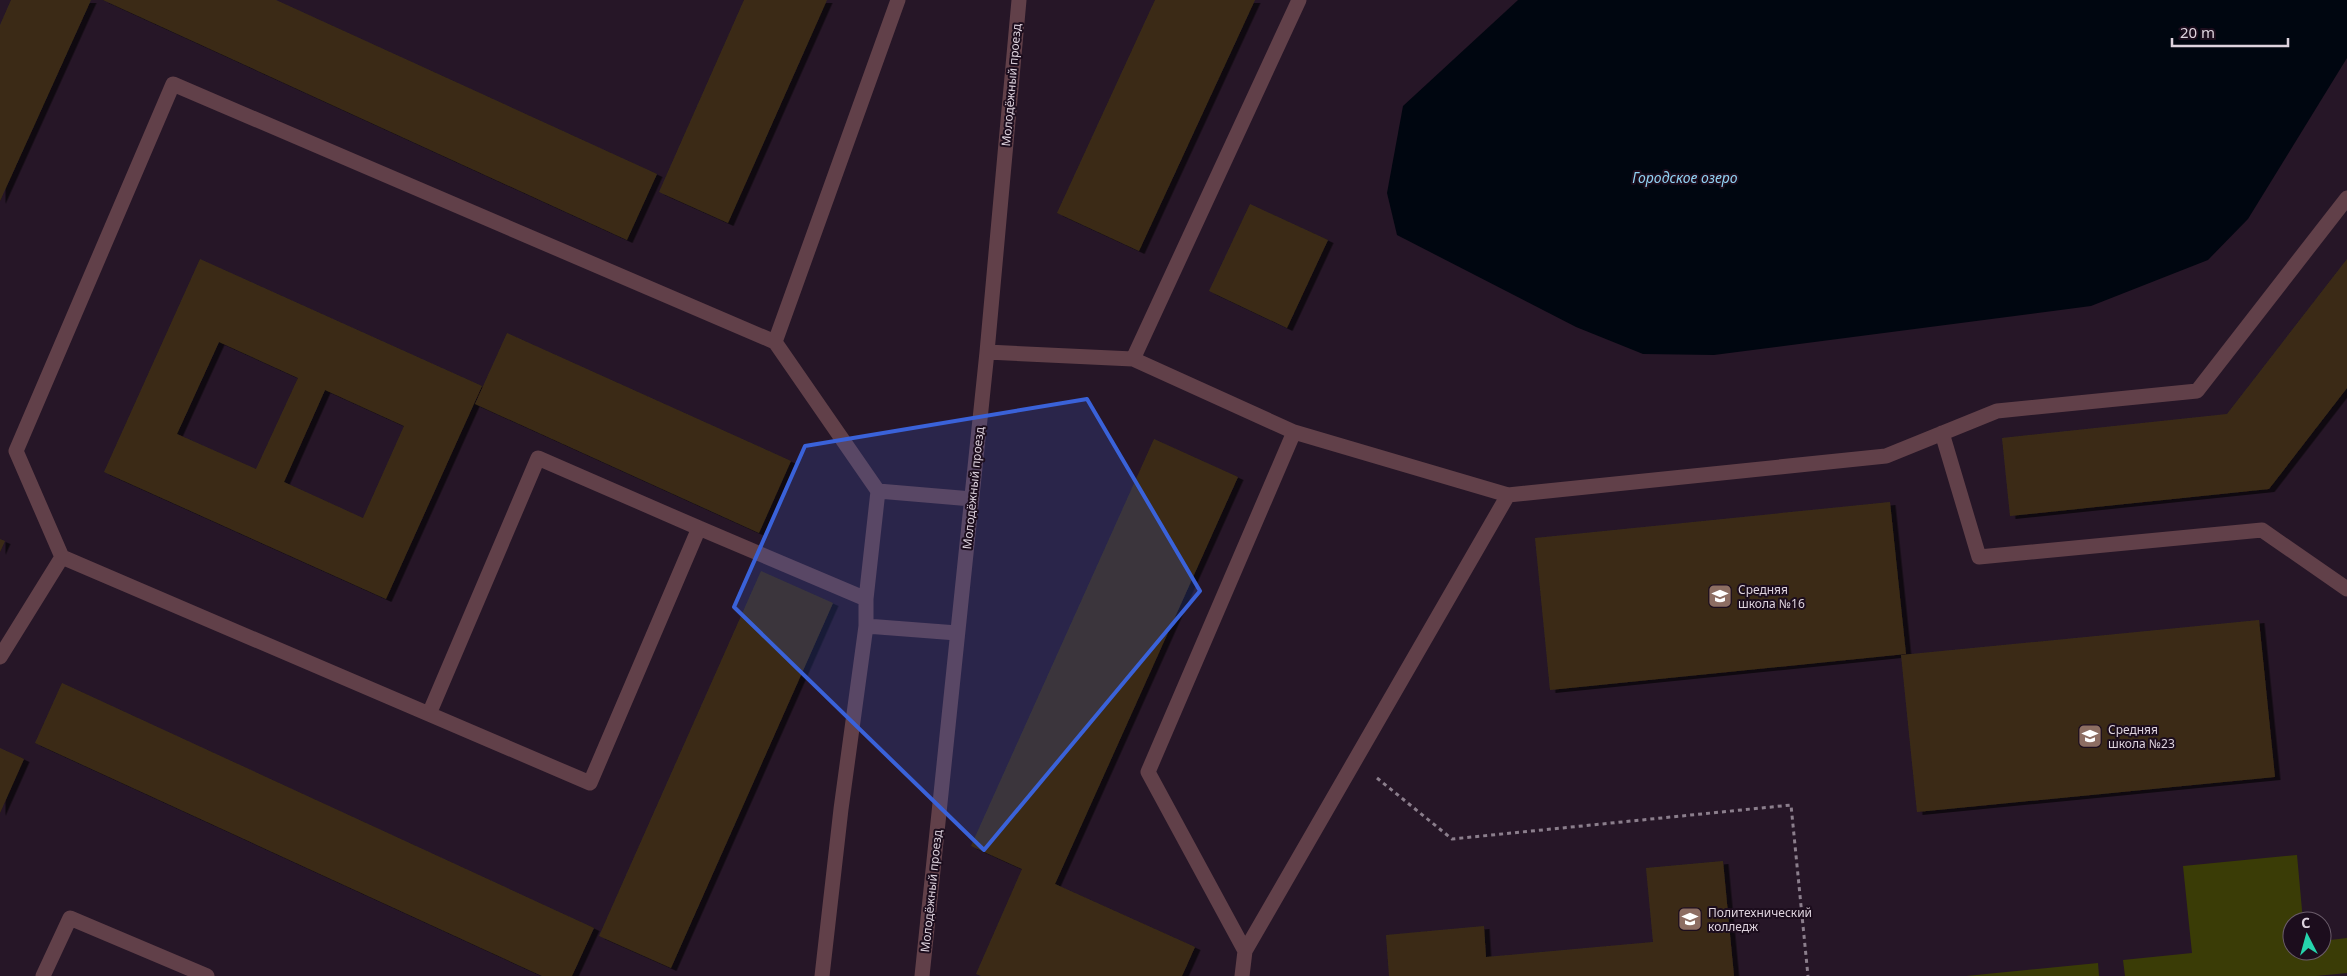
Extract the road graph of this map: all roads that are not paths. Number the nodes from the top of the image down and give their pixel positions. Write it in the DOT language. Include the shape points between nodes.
graph roads {
  1 [pos="898,0"];
  2 [pos="1019,0"];
  3 [pos="1299,0"];
  4 [pos="2347,198"];
  5 [pos="775,342"];
  6 [pos="987,352"];
  7 [pos="1133,359"];
  8 [pos="1294,432"];
  9 [pos="1942,434"];
  10 [pos="878,491"];
  11 [pos="1508,495"];
  12 [pos="972,499"];
  13 [pos="700,528"];
  14 [pos="62,557"];
  15 [pos="2347,589"];
  16 [pos="866,599"];
  17 [pos="866,626"];
  18 [pos="958,633"];
  19 [pos="0,657"];
  20 [pos="429,714"];
  21 [pos="1245,951"];
  22 [pos="44,976"];
  23 [pos="206,976"];
  24 [pos="822,976"];
  25 [pos="922,976"];
  26 [pos="1242,976"];
  1 -- 5 [label="street"];
  2 -- 6 [label="street, Молодёжный проезд"];
  3 -- 7 [label="street"];
  4 -- 9 [label="street" via="2197,391 1997,411"];
  5 -- 10 [label="street"];
  5 -- 14 [label="street" via="173,84 16,451"];
  6 -- 7 [label="street"];
  6 -- 12 [label="street, Молодёжный проезд"];
  7 -- 8 [label="street"];
  8 -- 11 [label="street"];
  8 -- 21 [label="street" via="1148,772"];
  9 -- 11 [label="street" via="1886,456"];
  9 -- 15 [label="street" via="1979,557 2262,530"];
  10 -- 12 [label="street"];
  10 -- 16 [label="street"];
  11 -- 21 [label="street"];
  12 -- 18 [label="street, Молодёжный проезд"];
  13 -- 16 [label="street"];
  13 -- 20 [label="street" via="590,783"];
  13 -- 20 [label="street" via="538,458"];
  14 -- 19 [label="street"];
  14 -- 20 [label="street"];
  16 -- 17 [label="street"];
  17 -- 18 [label="street"];
  17 -- 24 [label="street"];
  18 -- 25 [label="street, Молодёжный проезд"];
  21 -- 26 [label="street"];
  22 -- 23 [label="street" via="70,918"];
}
